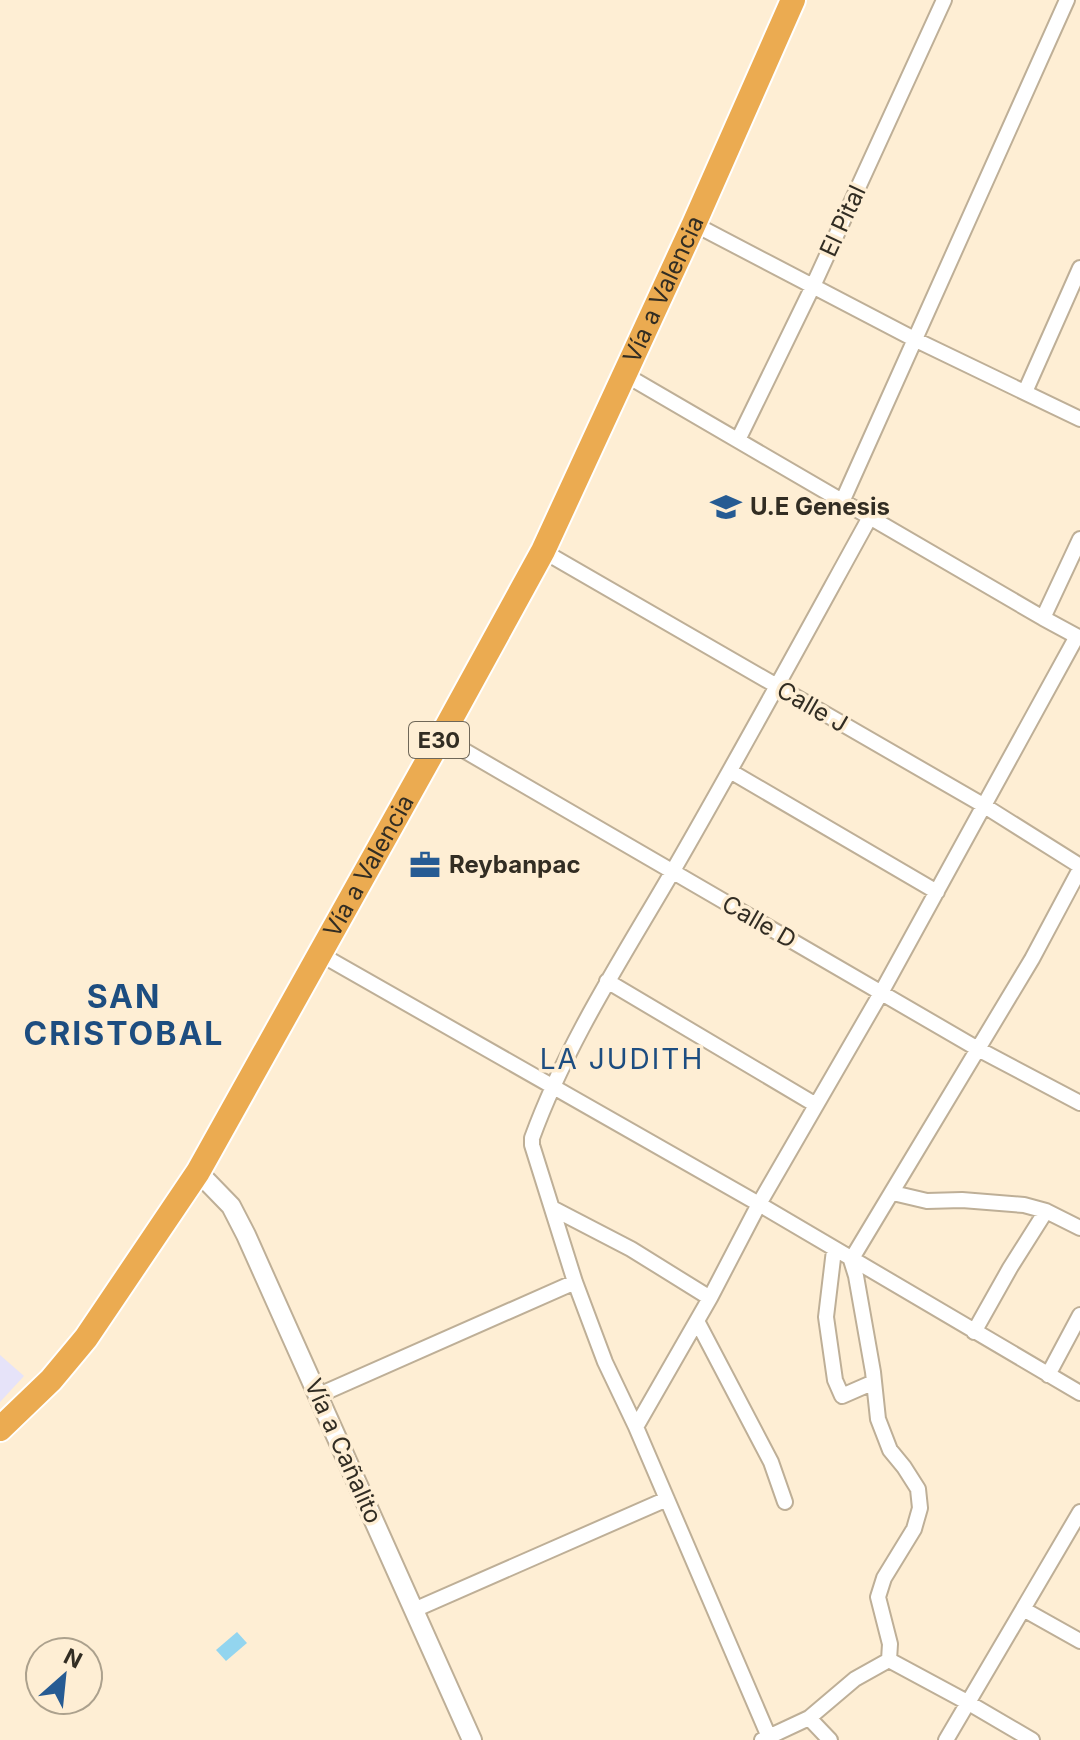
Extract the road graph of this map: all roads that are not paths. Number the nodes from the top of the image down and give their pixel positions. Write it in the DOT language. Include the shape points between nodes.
graph roads {
  1 [pos="793,0"];
  2 [pos="944,0"];
  3 [pos="1067,0"];
  4 [pos="694,224"];
  5 [pos="1080,268"];
  6 [pos="813,286"];
  7 [pos="916,340"];
  8 [pos="624,374"];
  9 [pos="1025,392"];
  10 [pos="1080,419"];
  11 [pos="738,440"];
  12 [pos="842,502"];
  13 [pos="870,517"];
  14 [pos="1080,539"];
  15 [pos="543,551"];
  16 [pos="1043,618"];
  17 [pos="1078,637"];
  18 [pos="777,687"];
  19 [pos="441,737"];
  20 [pos="730,771"];
  21 [pos="983,805"];
  22 [pos="1080,868"];
  23 [pos="672,872"];
  24 [pos="937,892"];
  25 [pos="320,954"];
  26 [pos="607,981"];
  27 [pos="881,993"];
  28 [pos="978,1049"];
  29 [pos="552,1086"];
  30 [pos="1079,1101"];
  31 [pos="816,1105"];
  32 [pos="198,1172"];
  33 [pos="893,1193"];
  34 [pos="759,1204"];
  35 [pos="552,1208"];
  36 [pos="1046,1211"];
  37 [pos="1080,1228"];
  38 [pos="834,1250"];
  39 [pos="851,1260"];
  40 [pos="575,1282"];
  41 [pos="710,1298"];
  42 [pos="1080,1315"];
  43 [pos="697,1321"];
  44 [pos="974,1332"];
  45 [pos="1048,1375"];
  46 [pos="874,1382"];
  47 [pos="1080,1393"];
  48 [pos="319,1395"];
  49 [pos="636,1427"];
  50 [pos="0,1429"];
  51 [pos="667,1499"];
  52 [pos="785,1502"];
  53 [pos="1079,1517"];
  54 [pos="1023,1609"];
  55 [pos="414,1610"];
  56 [pos="1080,1641"];
  57 [pos="889,1660"];
  58 [pos="967,1702"];
  59 [pos="809,1718"];
  60 [pos="765,1738"];
  61 [pos="472,1740"];
  62 [pos="830,1740"];
  63 [pos="946,1740"];
  64 [pos="1032,1740"];
  1 -- 4 [label="highway, Vía a Valencia / E30"];
  2 -- 6 [label="street, El Pital"];
  3 -- 7 [label="street"];
  4 -- 6 [label="street"];
  4 -- 8 [label="highway, Vía a Valencia / E30"];
  5 -- 9 [label="street"];
  6 -- 7 [label="street"];
  6 -- 11 [label="street, El Pital"];
  7 -- 9 [label="street"];
  7 -- 12 [label="street"];
  8 -- 11 [label="street"];
  8 -- 15 [label="highway, Vía a Valencia / E30"];
  9 -- 10 [label="street"];
  11 -- 12 [label="street"];
  12 -- 13 [label="street"];
  13 -- 16 [label="street"];
  13 -- 18 [label="street"];
  14 -- 16 [label="street"];
  15 -- 18 [label="street, Calle J"];
  15 -- 19 [label="highway, Vía a Valencia / E30"];
  16 -- 17 [label="street"];
  17 -- 21 [label="street"];
  18 -- 20 [label="street"];
  18 -- 21 [label="street, Calle J"];
  19 -- 23 [label="street, Calle D"];
  19 -- 25 [label="highway, Vía a Valencia / E30"];
  20 -- 23 [label="street"];
  20 -- 24 [label="street"];
  21 -- 22 [label="street, Calle J"];
  21 -- 24 [label="street"];
  22 -- 28 [label="street"];
  23 -- 26 [label="street"];
  23 -- 27 [label="street, Calle D"];
  24 -- 27 [label="street"];
  25 -- 29 [label="street"];
  25 -- 32 [label="highway, Vía a Valencia / E30"];
  26 -- 29 [label="street"];
  26 -- 31 [label="street"];
  27 -- 28 [label="street, Calle D"];
  27 -- 31 [label="street"];
  28 -- 30 [label="street, Calle D"];
  28 -- 33 [label="street"];
  29 -- 34 [label="street"];
  29 -- 35 [label="street" via="532,1145"];
  31 -- 34 [label="street"];
  32 -- 48 [label="main road, Vía a Cañalito" via="231,1206"];
  32 -- 50 [label="highway, Vía a Valencia / E30" via="86,1338"];
  33 -- 36 [label="street"];
  33 -- 39 [label="street"];
  34 -- 38 [label="street"];
  34 -- 41 [label="street"];
  35 -- 40 [label="street"];
  35 -- 41 [label="street"];
  36 -- 37 [label="street"];
  36 -- 44 [label="street"];
  38 -- 39 [label="street"];
  38 -- 46 [label="street" via="826,1317 835,1380 842,1396"];
  39 -- 44 [label="street"];
  39 -- 46 [label="street"];
  40 -- 48 [label="street"];
  40 -- 49 [label="street"];
  41 -- 43 [label="street"];
  42 -- 45 [label="street"];
  43 -- 49 [label="street"];
  43 -- 52 [label="street" via="771,1462"];
  44 -- 45 [label="street"];
  45 -- 47 [label="street"];
  46 -- 57 [label="street" via="878,1419 890,1450 918,1489 920,1508 878,1597"];
  48 -- 55 [label="main road, Vía a Cañalito"];
  49 -- 51 [label="street"];
  51 -- 55 [label="street"];
  51 -- 60 [label="street"];
  53 -- 54 [label="street"];
  54 -- 56 [label="street"];
  54 -- 58 [label="street"];
  55 -- 61 [label="main road, Vía a Cañalito"];
  57 -- 58 [label="street"];
  57 -- 59 [label="street" via="855,1679"];
  58 -- 63 [label="street"];
  58 -- 64 [label="street"];
  59 -- 60 [label="street"];
  59 -- 62 [label="street"];
}
